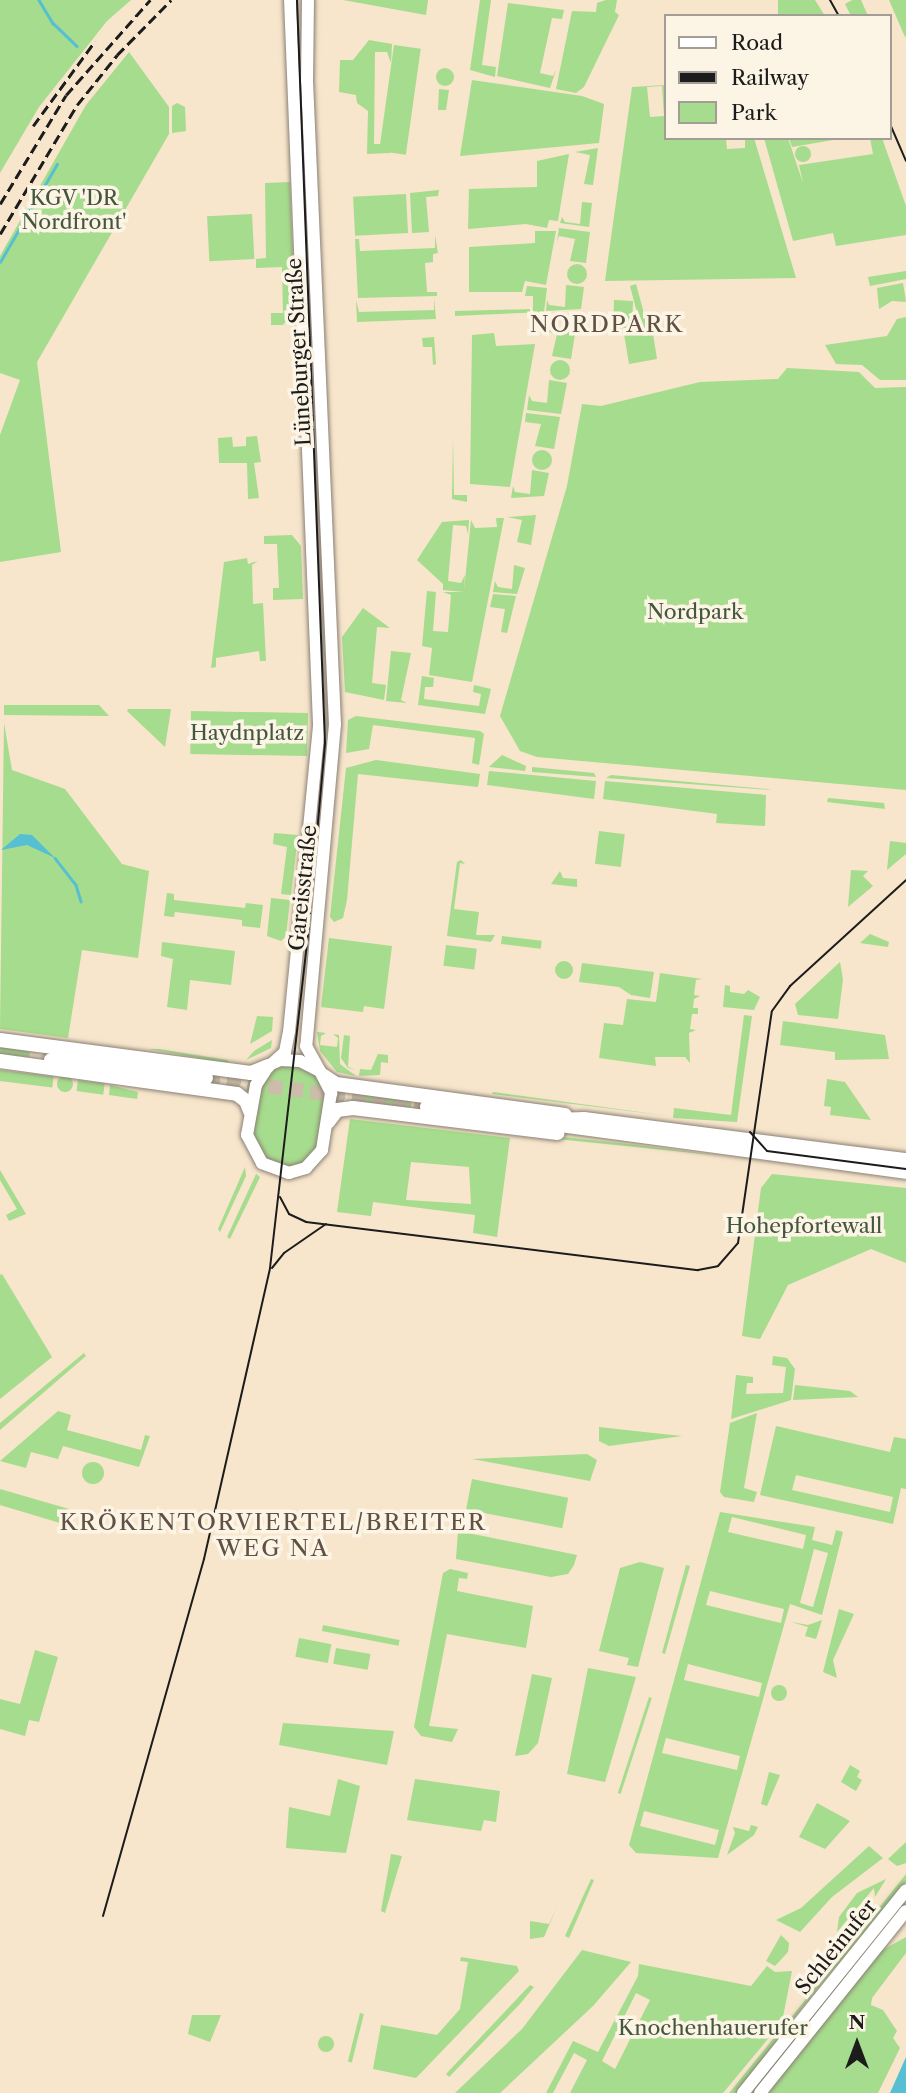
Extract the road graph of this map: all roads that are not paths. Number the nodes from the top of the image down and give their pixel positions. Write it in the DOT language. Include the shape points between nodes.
graph roads {
  1 [pos="290,0"];
  2 [pos="308,0"];
  3 [pos="319,701"];
  4 [pos="334,702"];
  5 [pos="0,1041"];
  6 [pos="0,1060"];
  7 [pos="77,1061"];
  8 [pos="271,1064"];
  9 [pos="322,1074"];
  10 [pos="205,1078"];
  11 [pos="427,1107"];
  12 [pos="250,1111"];
  13 [pos="328,1122"];
  14 [pos="583,1125"];
  15 [pos="757,1140"];
  16 [pos="741,1150"];
  17 [pos="906,1160"];
  18 [pos="906,1172"];
  19 [pos="906,1890"];
  20 [pos="906,1911"];
  21 [pos="743,2093"];
  22 [pos="760,2093"];
  1 -- 3 [label="main road, Lüneburger Straße"];
  2 -- 4 [label="main road, Lüneburger Straße" via="307,81"];
  3 -- 8 [label="main road, Gareisstraße" via="318,768 290,1027 285,1052"];
  4 -- 9 [label="main road, Gareisstraße" via="334,765 306,1046"];
  5 -- 7 [label="main road"];
  5 -- 8 [label="main road" via="251,1073"];
  6 -- 7 [label="main road"];
  6 -- 12 [label="main road" via="237,1094"];
  7 -- 10 [label="main road"];
  8 -- 9 [label="main road" via="297,1060"];
  8 -- 12 [label="main road" via="254,1089"];
  9 -- 13 [label="main road" via="331,1093"];
  9 -- 14 [label="main road" via="336,1084"];
  11 -- 14 [label="main road"];
  12 -- 13 [label="main road" via="248,1143 268,1168 293,1172 320,1153"];
  13 -- 14 [label="main road" via="335,1111 350,1108 531,1131"];
  14 -- 15 [label="main road"];
  14 -- 16 [label="main road"];
  15 -- 16 [label="main road"];
  15 -- 17 [label="main road"];
  16 -- 18 [label="main road"];
  19 -- 21 [label="main road, Schleinufer"];
  20 -- 22 [label="main road, Schleinufer"];
}
